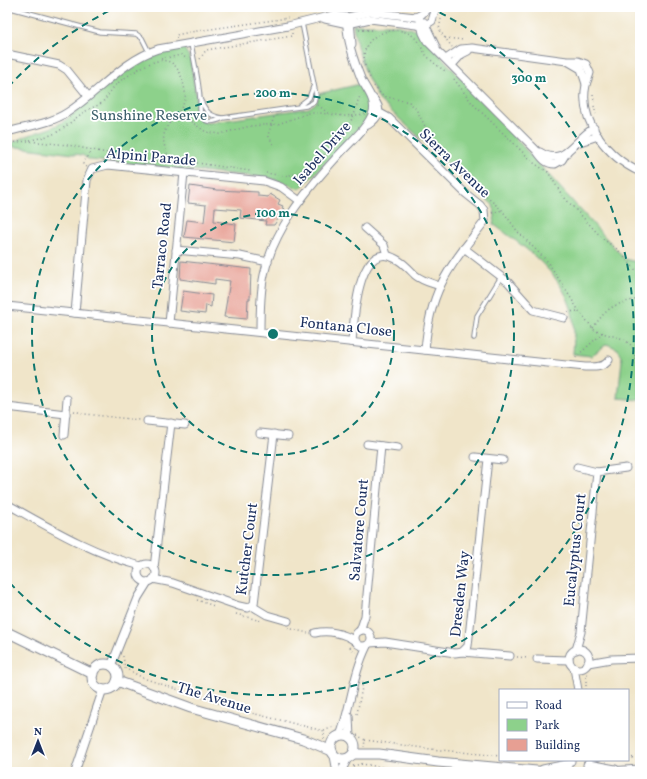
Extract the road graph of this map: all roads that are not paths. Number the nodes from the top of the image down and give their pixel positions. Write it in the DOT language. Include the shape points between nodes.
graph roads {
  1 [pos="7,7"];
  2 [pos="429,7"];
  3 [pos="436,7"];
  4 [pos="419,16"];
  5 [pos="348,21"];
  6 [pos="302,23"];
  7 [pos="424,26"];
  8 [pos="191,42"];
  9 [pos="476,50"];
  10 [pos="149,52"];
  11 [pos="7,54"];
  12 [pos="446,58"];
  13 [pos="452,65"];
  14 [pos="313,86"];
  15 [pos="88,96"];
  16 [pos="200,100"];
  17 [pos="298,106"];
  18 [pos="376,114"];
  19 [pos="223,118"];
  20 [pos="594,128"];
  21 [pos="7,132"];
  22 [pos="598,136"];
  23 [pos="577,143"];
  24 [pos="640,172"];
  25 [pos="184,173"];
  26 [pos="300,201"];
  27 [pos="365,228"];
  28 [pos="464,248"];
  29 [pos="176,250"];
  30 [pos="387,255"];
  31 [pos="268,262"];
  32 [pos="502,276"];
  33 [pos="440,286"];
  34 [pos="7,306"];
  35 [pos="75,313"];
  36 [pos="564,318"];
  37 [pos="169,323"];
  38 [pos="260,332"];
  39 [pos="474,338"];
  40 [pos="352,342"];
  41 [pos="425,350"];
  42 [pos="609,360"];
  43 [pos="67,398"];
  44 [pos="7,407"];
  45 [pos="66,412"];
  46 [pos="147,421"];
  47 [pos="171,423"];
  48 [pos="185,425"];
  49 [pos="260,433"];
  50 [pos="274,434"];
  51 [pos="64,435"];
  52 [pos="288,436"];
  53 [pos="367,444"];
  54 [pos="381,446"];
  55 [pos="398,448"];
  56 [pos="475,457"];
  57 [pos="488,459"];
  58 [pos="503,460"];
  59 [pos="577,467"];
  60 [pos="626,468"];
  61 [pos="597,472"];
  62 [pos="7,504"];
  63 [pos="155,547"];
  64 [pos="141,570"];
  65 [pos="155,570"];
  66 [pos="151,581"];
  67 [pos="173,583"];
  68 [pos="138,598"];
  69 [pos="252,606"];
  70 [pos="365,616"];
  71 [pos="287,624"];
  72 [pos="7,632"];
  73 [pos="312,633"];
  74 [pos="355,638"];
  75 [pos="369,639"];
  76 [pos="462,652"];
  77 [pos="510,656"];
  78 [pos="585,658"];
  79 [pos="640,658"];
  80 [pos="537,659"];
  81 [pos="569,660"];
  82 [pos="358,663"];
  83 [pos="111,666"];
  84 [pos="574,668"];
  85 [pos="93,674"];
  86 [pos="117,681"];
  87 [pos="103,689"];
  88 [pos="578,689"];
  89 [pos="345,735"];
  90 [pos="323,739"];
  91 [pos="333,753"];
  92 [pos="354,757"];
  93 [pos="585,763"];
  94 [pos="569,764"];
  95 [pos="640,770"];
  96 [pos="545,771"];
  97 [pos="613,771"];
  98 [pos="75,772"];
  99 [pos="337,772"];
  1 -- 10 [label="lane" via="100,32 136,34 142,38"];
  2 -- 4 [label="street"];
  3 -- 7 [label="street" via="432,21"];
  4 -- 5 [label="street" via="365,12"];
  4 -- 7 [label="street"];
  5 -- 6 [label="street" via="333,15"];
  5 -- 7 [label="street" via="370,19"];
  5 -- 18 [label="street" via="352,50"];
  6 -- 8 [label="street"];
  6 -- 14 [label="lane"];
  7 -- 12 [label="street" via="437,49"];
  8 -- 10 [label="street"];
  8 -- 16 [label="lane"];
  9 -- 12 [label="street" via="466,48"];
  9 -- 13 [label="street" via="462,54"];
  9 -- 20 [label="street" via="586,64 590,73 586,85 587,107"];
  10 -- 15 [label="street" via="139,56"];
  11 -- 15 [label="street" via="59,65 67,70"];
  12 -- 13 [label="street"];
  13 -- 23 [label="street" via="536,150 550,158 557,157"];
  14 -- 17 [label="lane" via="309,98"];
  14 -- 17 [label="lane" via="316,95 314,102"];
  15 -- 21 [label="street" via="52,121"];
  16 -- 19 [label="lane" via="204,110 210,115"];
  16 -- 19 [label="lane" via="203,118 213,121"];
  17 -- 19 [label="lane"];
  18 -- 26 [label="street, Isabel Drive"];
  18 -- 28 [label="street, Sierra Avenue" via="397,127 484,210 485,221"];
  20 -- 22 [label="street"];
  20 -- 23 [label="street" via="585,133"];
  22 -- 23 [label="street"];
  22 -- 24 [label="street" via="617,159"];
  25 -- 26 [label="street, Alpini Parade" via="264,181 281,187"];
  25 -- 29 [label="street, Tarraco Road"];
  25 -- 35 [label="street, Alpini Parade" via="108,165 92,169 87,180"];
  26 -- 31 [label="street, Isabel Drive" via="279,235"];
  27 -- 30 [label="street" via="384,244"];
  28 -- 32 [label="street"];
  28 -- 33 [label="street, Sierra Avenue" via="450,266"];
  29 -- 31 [label="street" via="240,256"];
  29 -- 37 [label="street, Tarraco Road"];
  30 -- 33 [label="street" via="397,259 423,280"];
  30 -- 40 [label="street" via="374,260 359,284"];
  31 -- 38 [label="street, Isabel Drive" via="261,300"];
  32 -- 36 [label="street" via="533,310"];
  32 -- 39 [label="lane" via="477,316"];
  33 -- 41 [label="street, Sierra Avenue" via="429,317"];
  34 -- 35 [label="street, Fontana Close"];
  35 -- 37 [label="street, Fontana Close"];
  37 -- 38 [label="street, Fontana Close"];
  38 -- 40 [label="street, Fontana Close"];
  40 -- 41 [label="street, Fontana Close"];
  41 -- 42 [label="street, Fontana Close" via="573,366 598,367"];
  43 -- 45 [label="street"];
  44 -- 45 [label="street"];
  45 -- 51 [label="street"];
  46 -- 47 [label="street"];
  47 -- 48 [label="street"];
  47 -- 63 [label="street"];
  49 -- 50 [label="street"];
  50 -- 52 [label="street"];
  50 -- 69 [label="street, Kutcher Court" via="257,592"];
  53 -- 54 [label="street"];
  54 -- 55 [label="street"];
  54 -- 70 [label="street, Salvatore Court"];
  56 -- 57 [label="street"];
  57 -- 58 [label="street"];
  57 -- 76 [label="street, Dresden Way" via="470,636 468,646"];
  59 -- 61 [label="street"];
  60 -- 61 [label="street"];
  61 -- 78 [label="street, Eucalyptus Court" via="581,632"];
  62 -- 64 [label="street" via="73,540"];
  63 -- 64 [label="street"];
  63 -- 65 [label="street"];
  64 -- 65 [label="street, Kutcher Court"];
  64 -- 66 [label="street, Kutcher Court"];
  64 -- 68 [label="street"];
  65 -- 66 [label="street"];
  65 -- 67 [label="street, Kutcher Court"];
  66 -- 67 [label="street, Kutcher Court"];
  66 -- 68 [label="street"];
  67 -- 69 [label="street, Kutcher Court" via="239,606"];
  68 -- 83 [label="street"];
  69 -- 71 [label="street"];
  70 -- 74 [label="street, Salvatore Court"];
  70 -- 75 [label="street, Salvatore Court"];
  72 -- 85 [label="street"];
  73 -- 74 [label="street" via="323,631"];
  74 -- 75 [label="street"];
  74 -- 75 [label="street" via="361,647"];
  74 -- 82 [label="street, Salvatore Court"];
  75 -- 76 [label="street, Dresden Way"];
  75 -- 82 [label="street, Salvatore Court"];
  76 -- 77 [label="street"];
  78 -- 79 [label="street"];
  78 -- 81 [label="street" via="571,654"];
  78 -- 84 [label="street"];
  78 -- 88 [label="street, Eucalyptus Court"];
  80 -- 81 [label="street"];
  81 -- 84 [label="street"];
  82 -- 89 [label="street, Salvatore Court"];
  83 -- 85 [label="street" via="98,666"];
  83 -- 86 [label="street" via="117,672"];
  84 -- 88 [label="street"];
  85 -- 87 [label="street" via="96,685"];
  86 -- 87 [label="street" via="112,687"];
  86 -- 90 [label="street, The Avenue" via="209,714 303,739"];
  87 -- 98 [label="street"];
  89 -- 90 [label="street, The Avenue"];
  89 -- 91 [label="street" via="331,745"];
  89 -- 92 [label="street"];
  90 -- 91 [label="street, The Avenue"];
  91 -- 92 [label="street, The Avenue" via="341,759"];
  91 -- 99 [label="street"];
  92 -- 96 [label="street" via="379,754 459,765"];
  93 -- 97 [label="street"];
  94 -- 96 [label="street"];
  95 -- 97 [label="street"];
}
